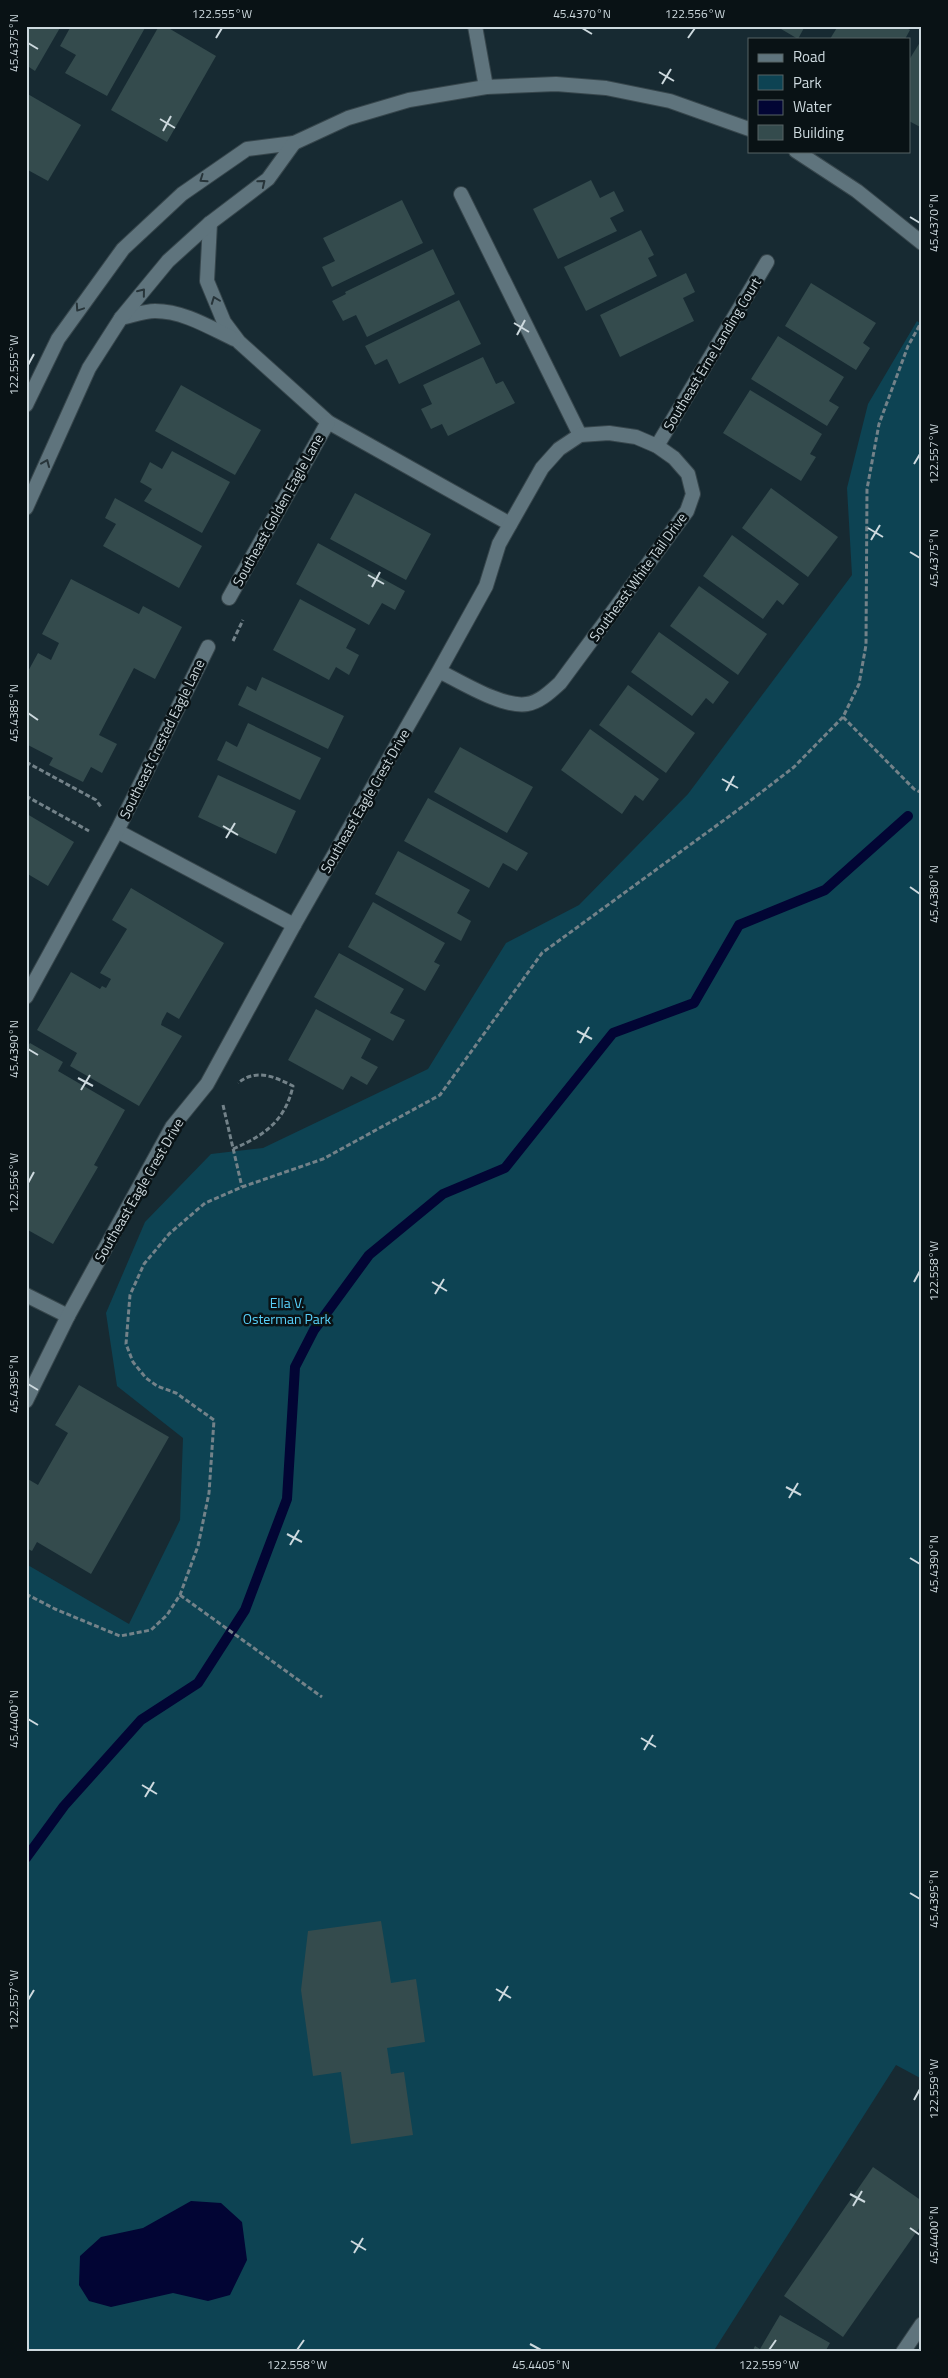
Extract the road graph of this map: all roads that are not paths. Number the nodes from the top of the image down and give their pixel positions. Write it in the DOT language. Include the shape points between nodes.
graph roads {
  1 [pos="475,26"];
  2 [pos="486,87"];
  3 [pos="748,129"];
  4 [pos="294,143"];
  5 [pos="798,152"];
  6 [pos="461,194"];
  7 [pos="210,223"];
  8 [pos="922,243"];
  9 [pos="767,262"];
  10 [pos="121,318"];
  11 [pos="239,342"];
  12 [pos="26,405"];
  13 [pos="328,422"];
  14 [pos="580,436"];
  15 [pos="657,446"];
  16 [pos="26,508"];
  17 [pos="510,524"];
  18 [pos="229,598"];
  19 [pos="208,647"];
  20 [pos="439,672"];
  21 [pos="117,831"];
  22 [pos="294,925"];
  23 [pos="26,997"];
  24 [pos="26,1295"];
  25 [pos="68,1316"];
  26 [pos="26,1401"];
  27 [pos="922,2324"];
  28 [pos="903,2352"];
  1 -- 2 [label="street"];
  2 -- 3 [label="street" via="556,84 606,88 670,100"];
  2 -- 4 [label="street" via="409,100 348,118"];
  7 -- 4 [label="street, one-way" via="268,179"];
  4 -- 12 [label="street, one-way" via="246,148 182,194 123,249 58,339"];
  5 -- 8 [label="street" via="857,191"];
  6 -- 14 [label="street"];
  10 -- 7 [label="street, one-way" via="168,261"];
  11 -- 7 [label="street, one-way" via="224,322 208,281"];
  9 -- 15 [label="street, Southeast Erne Landing Court"];
  10 -- 11 [label="street" via="153,311 174,313"];
  16 -- 10 [label="street, one-way" via="90,368"];
  11 -- 13 [label="street"];
  13 -- 17 [label="street"];
  13 -- 18 [label="street, Southeast Golden Eagle Lane"];
  14 -- 15 [label="street, Southeast White Tail Drive" via="609,433 636,437"];
  14 -- 17 [label="street, Southeast White Tail Drive" via="559,449 542,468"];
  15 -- 20 [label="street, Southeast White Tail Drive" via="688,474 692,494 687,510 560,683 546,696 528,704 508,703"];
  17 -- 20 [label="street, Southeast Eagle Crest Drive" via="499,544 486,586"];
  19 -- 21 [label="street, Southeast Crested Eagle Lane"];
  20 -- 22 [label="street, Southeast Eagle Crest Drive"];
  21 -- 22 [label="street, Southeast Crested Eagle Lane"];
  21 -- 23 [label="street, Southeast Crested Eagle Lane"];
  22 -- 25 [label="street, Southeast Eagle Crest Drive" via="207,1084 172,1127"];
  24 -- 25 [label="street"];
  25 -- 26 [label="street, Southeast Eagle Crest Drive"];
  27 -- 28 [label="street"];
}
